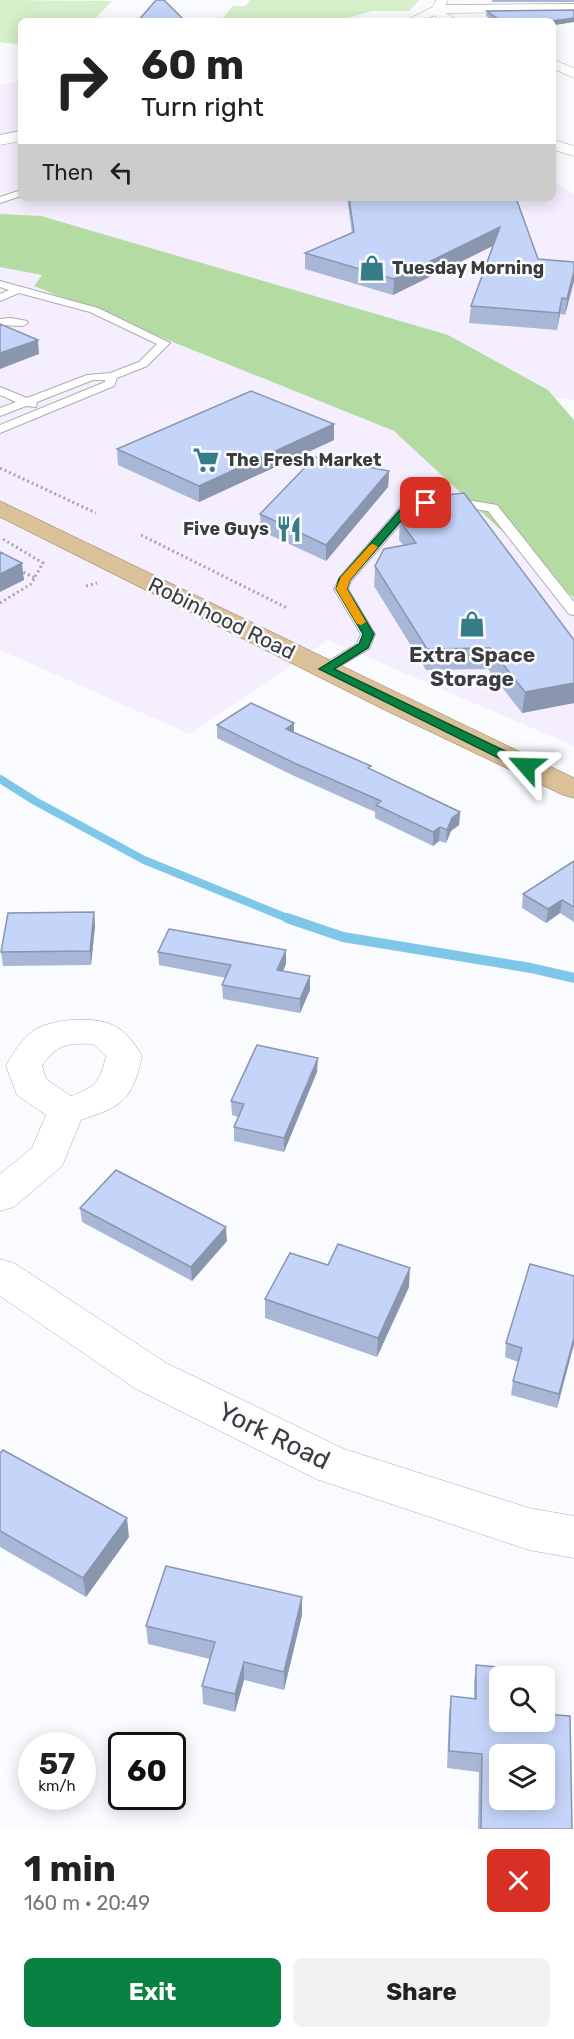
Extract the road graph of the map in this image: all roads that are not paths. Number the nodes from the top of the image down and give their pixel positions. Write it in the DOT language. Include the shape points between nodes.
graph roads {
  1 [pos="440,4"];
  2 [pos="574,8"];
  3 [pos="417,18"];
  4 [pos="445,18"];
  5 [pos="556,65"];
  6 [pos="574,74"];
  7 [pos="18,137"];
  8 [pos="0,140"];
  9 [pos="556,146"];
  10 [pos="574,151"];
  11 [pos="18,194"];
  12 [pos="0,200"];
  13 [pos="0,284"];
  14 [pos="18,289"];
  15 [pos="0,298"];
  16 [pos="0,322"];
  17 [pos="23,324"];
  18 [pos="112,376"];
  19 [pos="0,391"];
  20 [pos="27,402"];
  21 [pos="46,411"];
  22 [pos="0,412"];
  23 [pos="0,429"];
  24 [pos="0,508"];
  25 [pos="574,611"];
  26 [pos="325,669"];
  27 [pos="572,786"];
  28 [pos="66,1111"];
  29 [pos="0,1196"];
  30 [pos="0,1275"];
  31 [pos="574,1537"];
  1 -- 2 [label="street"];
  1 -- 3 [label="street"];
  1 -- 4 [label="street" via="441,16"];
  5 -- 6 [label="street"];
  7 -- 8 [label="street"];
  9 -- 10 [label="street"];
  11 -- 12 [label="lane"];
  13 -- 14 [label="lane"];
  14 -- 15 [label="lane"];
  14 -- 18 [label="lane" via="94,310 164,343 143,363"];
  16 -- 17 [label="lane"];
  18 -- 20 [label="lane" via="91,377"];
  18 -- 21 [label="lane" via="110,384"];
  19 -- 20 [label="lane"];
  20 -- 21 [label="lane"];
  20 -- 22 [label="lane"];
  21 -- 23 [label="lane"];
  24 -- 26 [label="main road, Robinhood Road"];
  25 -- 26 [label="lane" via="492,508 443,500 409,506 345,579 341,589 368,634 364,646"];
  26 -- 27 [label="main road, Robinhood Road"];
  28 -- 29 [label="street" via="48,1156"];
  30 -- 31 [label="street, York Road" via="151,1376 332,1465 529,1528"];
}
